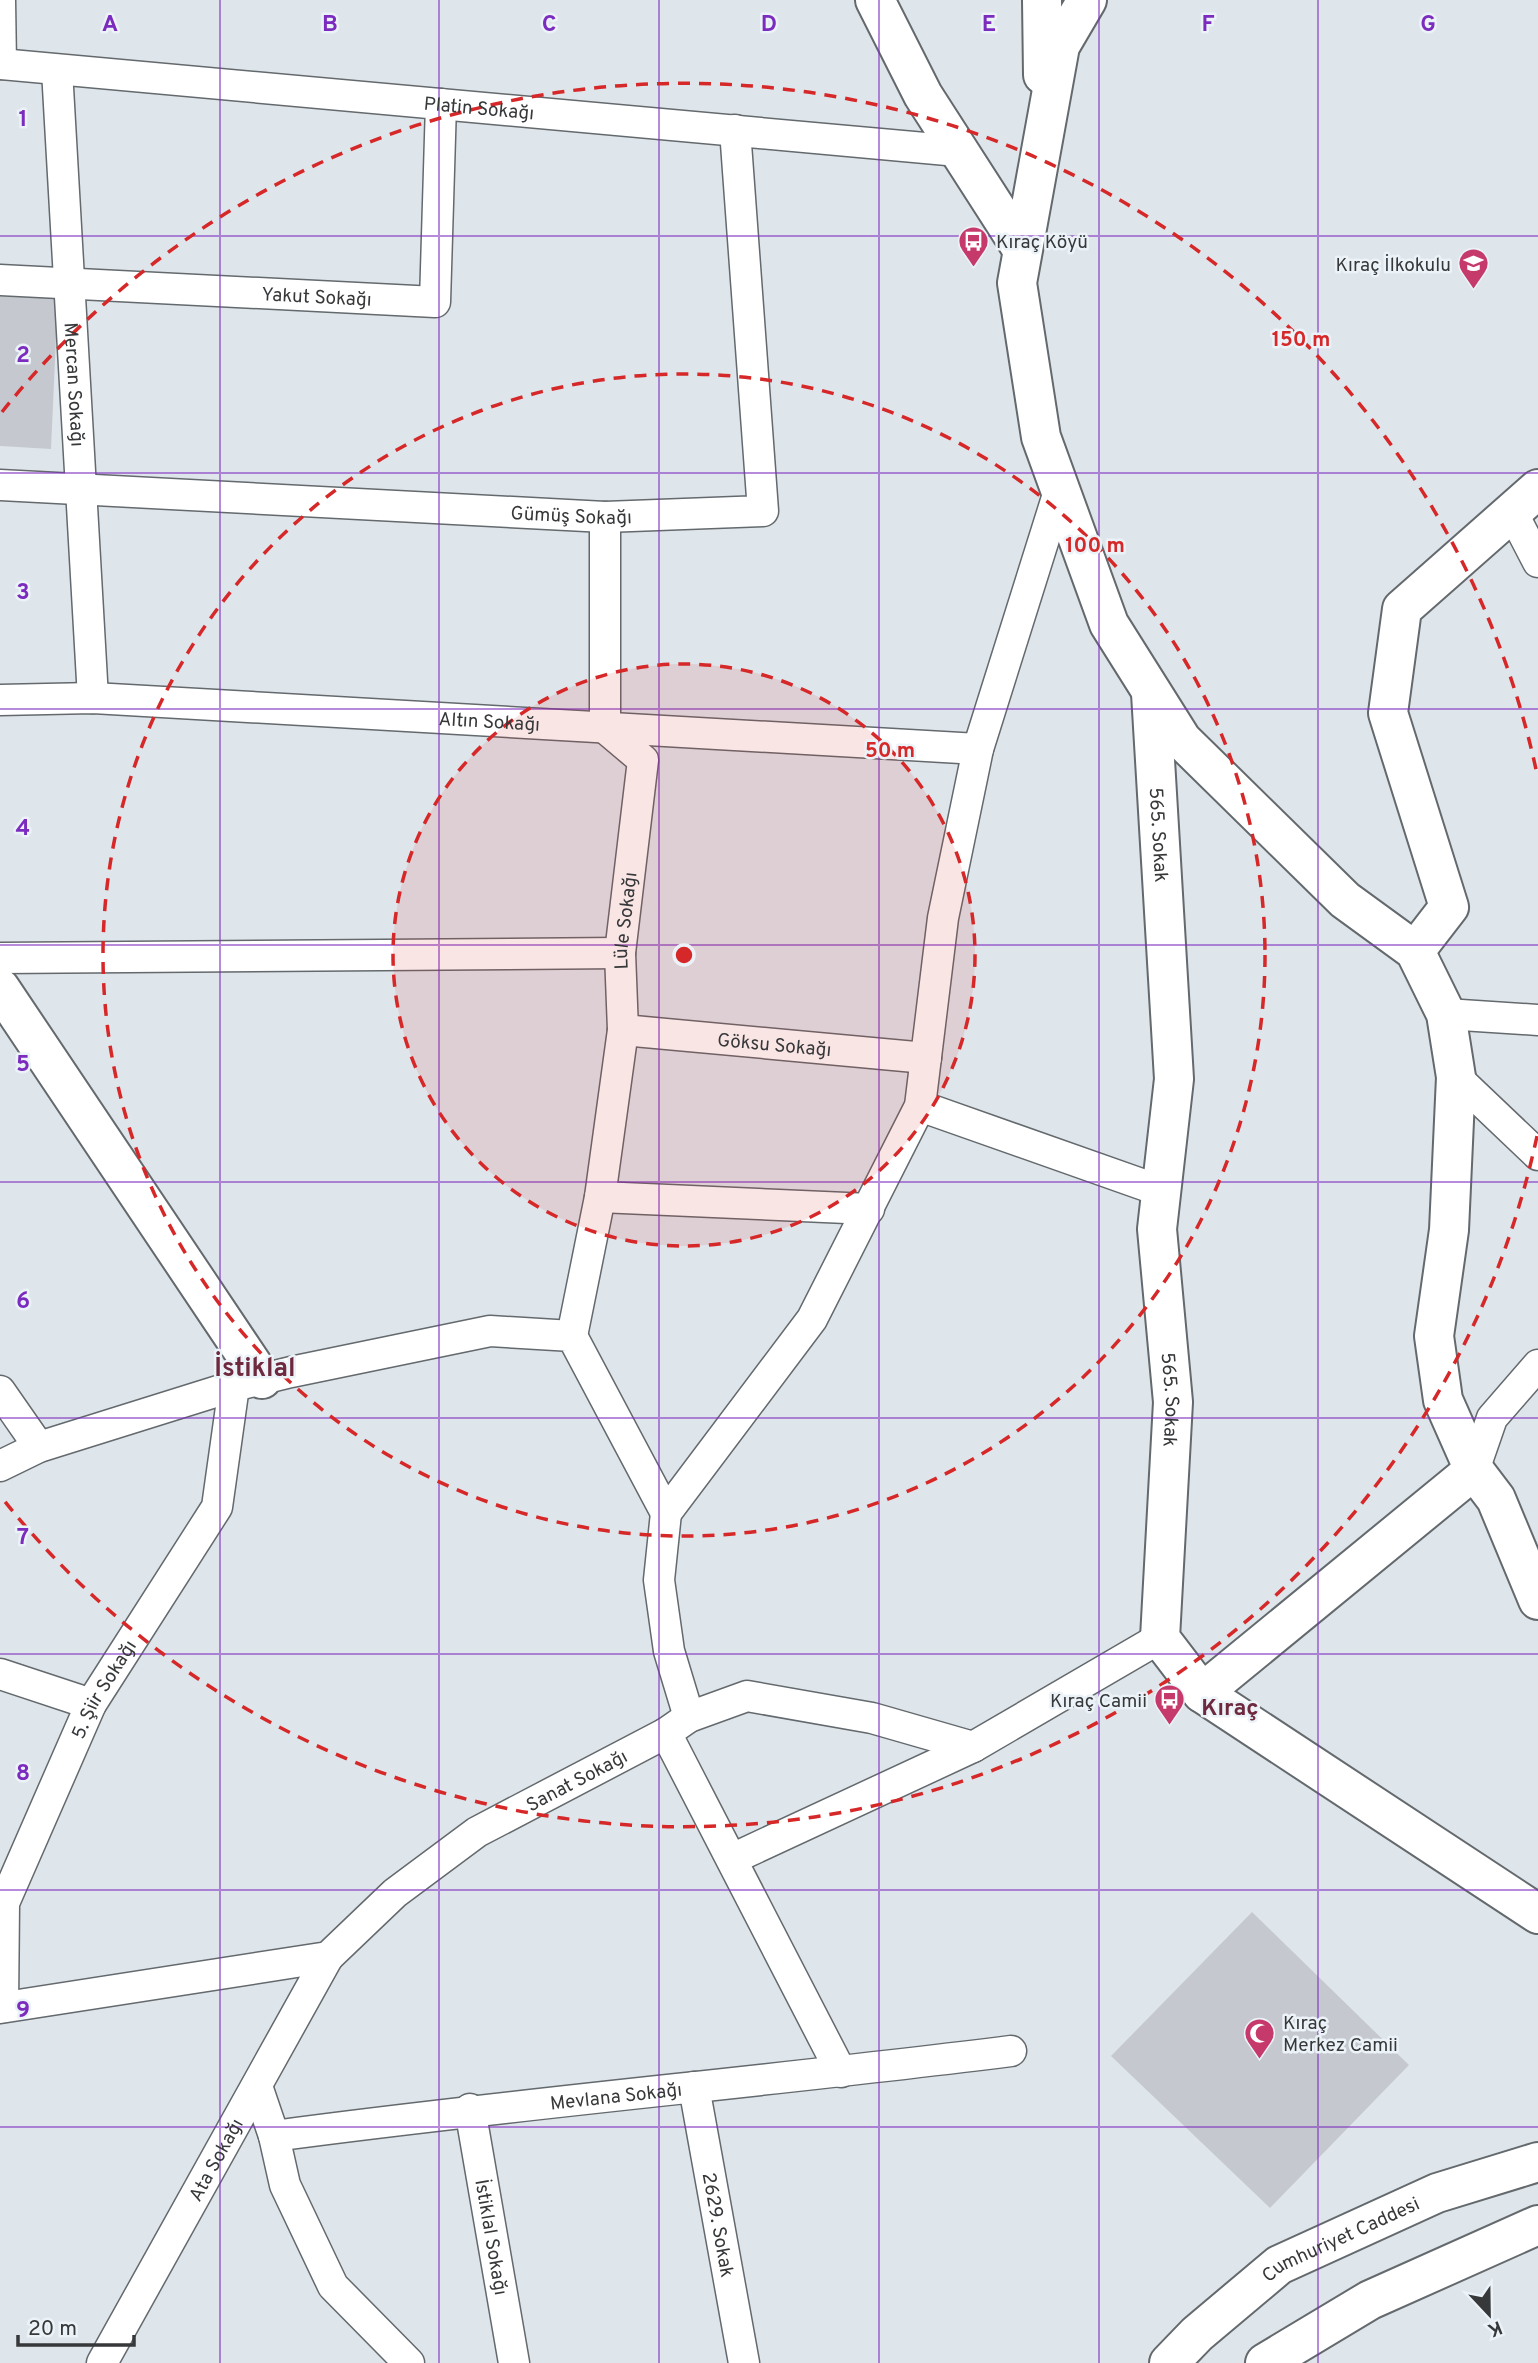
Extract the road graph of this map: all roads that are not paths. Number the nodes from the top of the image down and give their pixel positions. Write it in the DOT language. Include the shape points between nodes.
graph roads {
  1 [pos="0,0"];
  2 [pos="875,0"];
  3 [pos="1042,0"];
  4 [pos="1087,0"];
  5 [pos="0,64"];
  6 [pos="57,70"];
  7 [pos="440,104"];
  8 [pos="735,130"];
  9 [pos="1043,141"];
  10 [pos="958,151"];
  11 [pos="1022,249"];
  12 [pos="0,280"];
  13 [pos="69,285"];
  14 [pos="0,485"];
  15 [pos="1060,488"];
  16 [pos="81,490"];
  17 [pos="1525,501"];
  18 [pos="605,517"];
  19 [pos="1538,562"];
  20 [pos="1151,691"];
  21 [pos="93,698"];
  22 [pos="0,700"];
  23 [pos="604,728"];
  24 [pos="978,749"];
  25 [pos="1415,951"];
  26 [pos="620,953"];
  27 [pos="0,958"];
  28 [pos="0,988"];
  29 [pos="1446,1014"];
  30 [pos="1538,1020"];
  31 [pos="623,1030"];
  32 [pos="926,1058"];
  33 [pos="1456,1077"];
  34 [pos="920,1106"];
  35 [pos="1538,1155"];
  36 [pos="1161,1191"];
  37 [pos="600,1197"];
  38 [pos="869,1209"];
  39 [pos="572,1336"];
  40 [pos="1538,1365"];
  41 [pos="248,1382"];
  42 [pos="0,1391"];
  43 [pos="39,1447"];
  44 [pos="0,1466"];
  45 [pos="1474,1470"];
  46 [pos="666,1513"];
  47 [pos="1538,1600"];
  48 [pos="1160,1639"];
  49 [pos="0,1674"];
  50 [pos="1202,1693"];
  51 [pos="91,1704"];
  52 [pos="678,1725"];
  53 [pos="973,1747"];
  54 [pos="732,1859"];
  55 [pos="1538,1914"];
  56 [pos="328,1957"];
  57 [pos="2,2007"];
  58 [pos="1011,2051"];
  59 [pos="841,2072"];
  60 [pos="257,2086"];
  61 [pos="694,2087"];
  62 [pos="470,2109"];
  63 [pos="274,2136"];
  64 [pos="1538,2162"];
  65 [pos="1538,2225"];
  66 [pos="102,2363"];
  67 [pos="409,2363"];
  68 [pos="514,2363"];
  69 [pos="744,2363"];
  70 [pos="1169,2363"];
  71 [pos="1265,2363"];
  1 -- 5 [label="street"];
  2 -- 10 [label="street" via="923,95"];
  3 -- 9 [label="street"];
  4 -- 9 [label="street" via="1060,46"];
  5 -- 6 [label="street, Platin Sokağı"];
  6 -- 7 [label="street, Platin Sokağı"];
  6 -- 13 [label="street, Mercan Sokağı"];
  7 -- 8 [label="street, Platin Sokağı"];
  7 -- 13 [label="street, Yakut Sokağı" via="435,302"];
  8 -- 10 [label="street, Platin Sokağı"];
  8 -- 18 [label="street, Gümüş Sokağı" via="762,511"];
  9 -- 11 [label="street"];
  10 -- 11 [label="street"];
  11 -- 15 [label="street" via="1017,283 1041,437"];
  12 -- 13 [label="street, Yakut Sokağı"];
  13 -- 16 [label="street, Mercan Sokağı"];
  14 -- 16 [label="street, Gümüş Sokağı"];
  15 -- 20 [label="street" via="1109,624"];
  15 -- 24 [label="street"];
  16 -- 18 [label="street, Gümüş Sokağı"];
  16 -- 21 [label="street, Mercan Sokağı"];
  17 -- 19 [label="street"];
  17 -- 25 [label="street" via="1402,609 1388,713 1449,907"];
  18 -- 23 [label="street"];
  20 -- 25 [label="street" via="1191,749 1345,900"];
  20 -- 36 [label="street, 565. Sokak" via="1174,1079"];
  21 -- 22 [label="street, Altın Sokağı"];
  21 -- 23 [label="street, Altın Sokağı"];
  23 -- 24 [label="street, Altın Sokağı"];
  23 -- 26 [label="street, Lüle Sokağı" via="643,761"];
  24 -- 32 [label="street" via="943,918"];
  25 -- 29 [label="street"];
  26 -- 27 [label="street"];
  26 -- 31 [label="street, Lüle Sokağı"];
  28 -- 41 [label="street"];
  29 -- 30 [label="street"];
  29 -- 33 [label="street"];
  31 -- 32 [label="street, Göksu Sokağı"];
  31 -- 37 [label="street, Lüle Sokağı"];
  32 -- 34 [label="street"];
  33 -- 35 [label="street"];
  33 -- 45 [label="street" via="1449,1230 1434,1336 1443,1400"];
  34 -- 36 [label="street"];
  34 -- 38 [label="street"];
  36 -- 48 [label="street, 565. Sokak" via="1157,1229 1173,1402"];
  37 -- 38 [label="street"];
  37 -- 39 [label="street, Lüle Sokağı"];
  38 -- 46 [label="street" via="812,1319"];
  39 -- 41 [label="street" via="490,1331"];
  39 -- 46 [label="street"];
  40 -- 45 [label="street" via="1492,1418"];
  41 -- 43 [label="street"];
  41 -- 51 [label="street, 5. Şiir Sokağı" via="217,1507"];
  42 -- 43 [label="street"];
  43 -- 44 [label="street"];
  45 -- 47 [label="street" via="1496,1499"];
  45 -- 50 [label="street"];
  46 -- 52 [label="street" via="659,1580"];
  48 -- 50 [label="street"];
  48 -- 53 [label="street"];
  49 -- 51 [label="street"];
  50 -- 55 [label="street"];
  51 -- 57 [label="street, 5. Şiir Sokağı" via="4,1903"];
  52 -- 53 [label="street, Sanat Sokağı" via="747,1696 872,1718"];
  52 -- 54 [label="street"];
  52 -- 56 [label="street, Sanat Sokağı" via="477,1832 395,1893"];
  53 -- 54 [label="street"];
  54 -- 59 [label="street"];
  56 -- 57 [label="street"];
  56 -- 60 [label="street, Ata Sokağı"];
  58 -- 59 [label="street, Mevlana Sokağı"];
  59 -- 61 [label="street, Mevlana Sokağı"];
  60 -- 63 [label="street"];
  60 -- 66 [label="street, Ata Sokağı"];
  61 -- 62 [label="street, Mevlana Sokağı"];
  61 -- 69 [label="street, 2629. Sokak"];
  62 -- 63 [label="street, Mevlana Sokağı"];
  62 -- 68 [label="street, İstiklal Sokağı"];
  63 -- 67 [label="street" via="285,2185 333,2286"];
  64 -- 70 [label="street, Cumhuriyet Caddesi" via="1437,2193 1279,2265"];
  65 -- 71 [label="street" via="1370,2300"];
}
